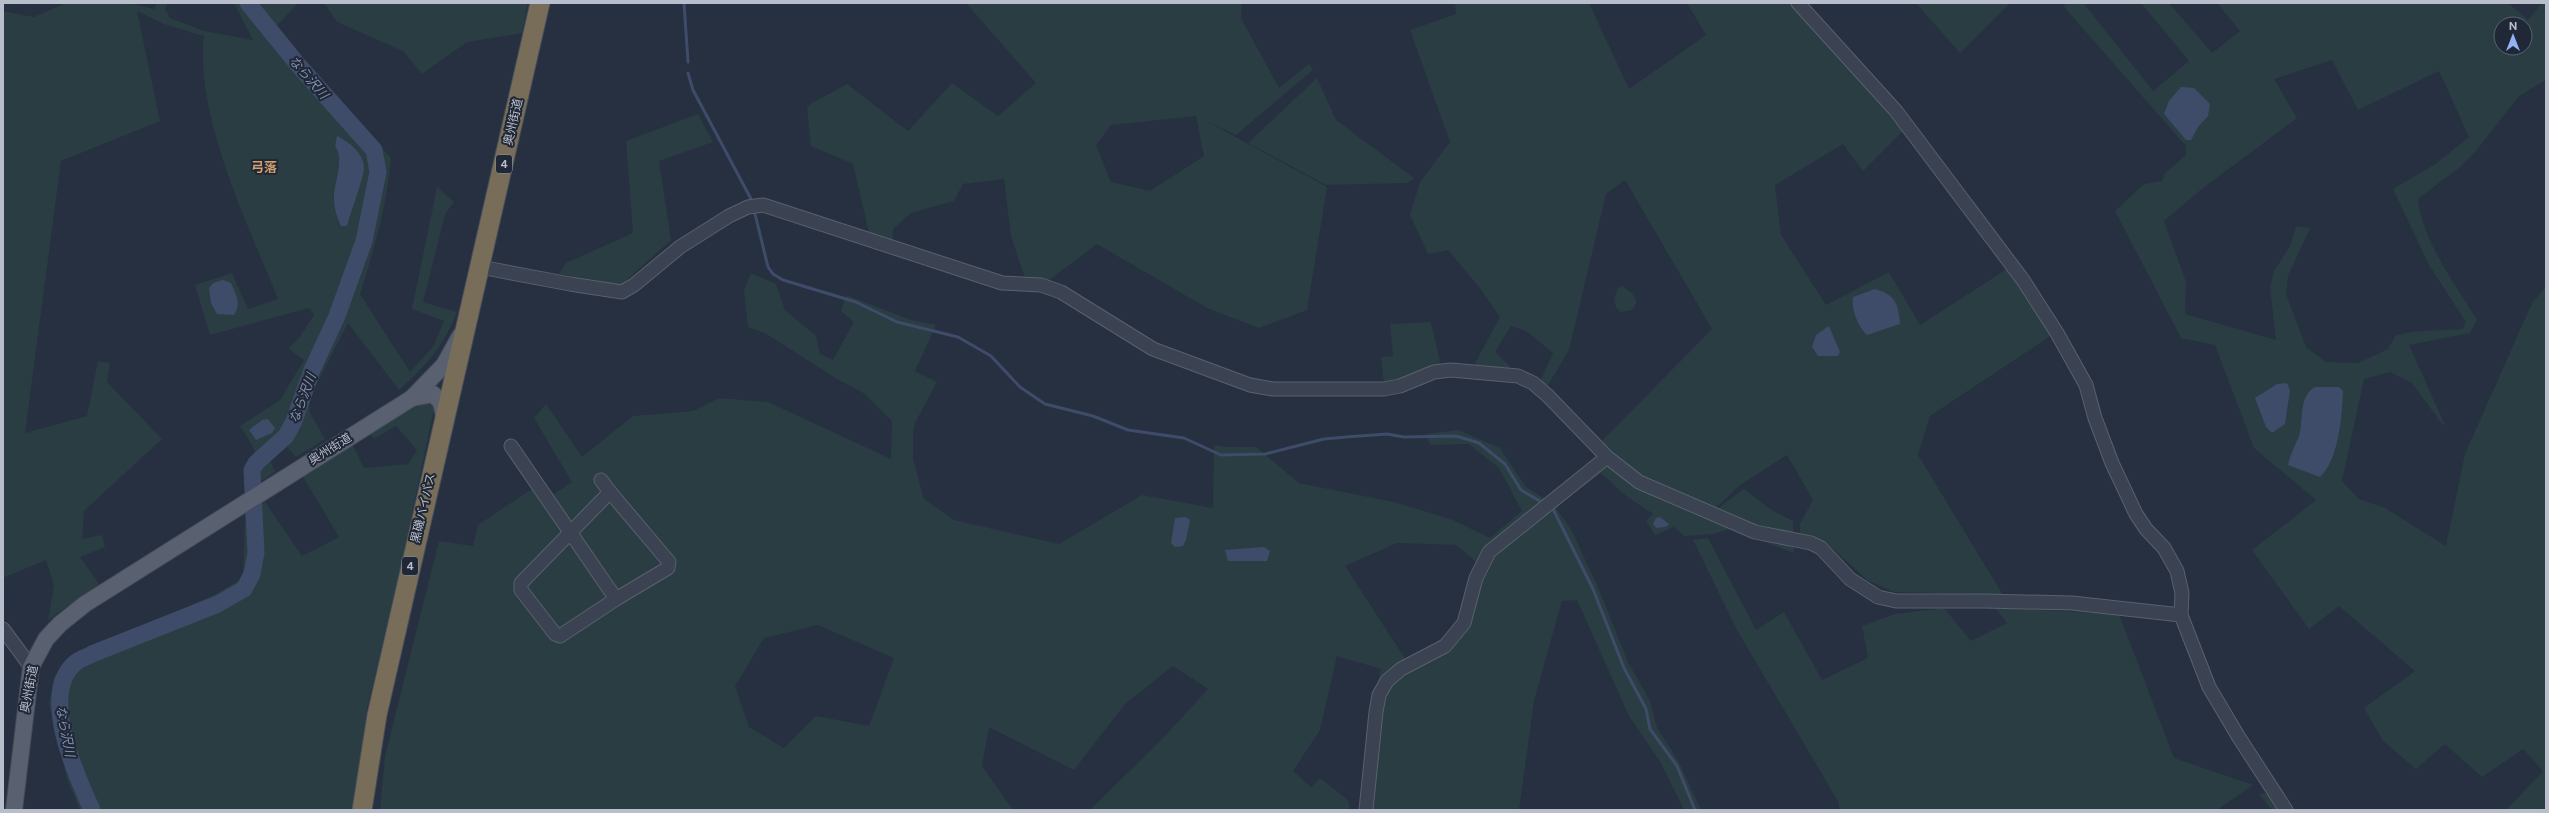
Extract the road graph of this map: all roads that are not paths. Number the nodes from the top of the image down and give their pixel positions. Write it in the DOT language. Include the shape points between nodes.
graph roads {
  1 [pos="540,3"];
  2 [pos="1798,3"];
  3 [pos="480,267"];
  4 [pos="466,324"];
  5 [pos="412,398"];
  6 [pos="444,416"];
  7 [pos="511,446"];
  8 [pos="1607,457"];
  9 [pos="601,480"];
  10 [pos="610,492"];
  11 [pos="570,533"];
  12 [pos="616,599"];
  13 [pos="2181,615"];
  14 [pos="3,629"];
  15 [pos="31,667"];
  16 [pos="14,810"];
  17 [pos="362,810"];
  18 [pos="1366,810"];
  19 [pos="2286,810"];
  1 -- 3 [label="highway, 奥州街道 / 4"];
  2 -- 13 [label="street" via="1896,111 2037,299 2086,385 2104,441 2136,514 2173,562 2182,593"];
  3 -- 4 [label="highway, 奥州街道 / 4"];
  3 -- 8 [label="street" via="622,292 680,246 729,216 748,207 763,205 1002,283 1041,285 1061,292 1153,349 1250,385 1273,389 1384,389 1400,386 1434,372 1451,370 1518,376 1533,383 1548,396"];
  4 -- 5 [label="main road, 奥州街道" via="444,365"];
  4 -- 6 [label="highway, 黒磯バイパス / 4"];
  5 -- 6 [label="main road" via="433,394 441,402"];
  5 -- 15 [label="main road, 奥州街道" via="85,604 46,639"];
  6 -- 17 [label="highway, 黒磯バイパス / 4" via="377,715"];
  7 -- 11 [label="street"];
  8 -- 13 [label="street" via="1639,482 1658,491 1755,532 1821,548 1850,579 1878,597 1896,601 2072,604"];
  8 -- 18 [label="street" via="1489,552 1476,578 1464,622 1445,646 1401,669 1387,681 1379,695 1376,712"];
  9 -- 10 [label="street"];
  10 -- 11 [label="street"];
  10 -- 12 [label="street" via="669,562 668,568"];
  11 -- 12 [label="street"];
  11 -- 12 [label="street" via="521,583 521,590 555,634 560,636"];
  13 -- 19 [label="street" via="2209,687"];
  14 -- 15 [label="street"];
  15 -- 16 [label="main road, 奥州街道"];
}
